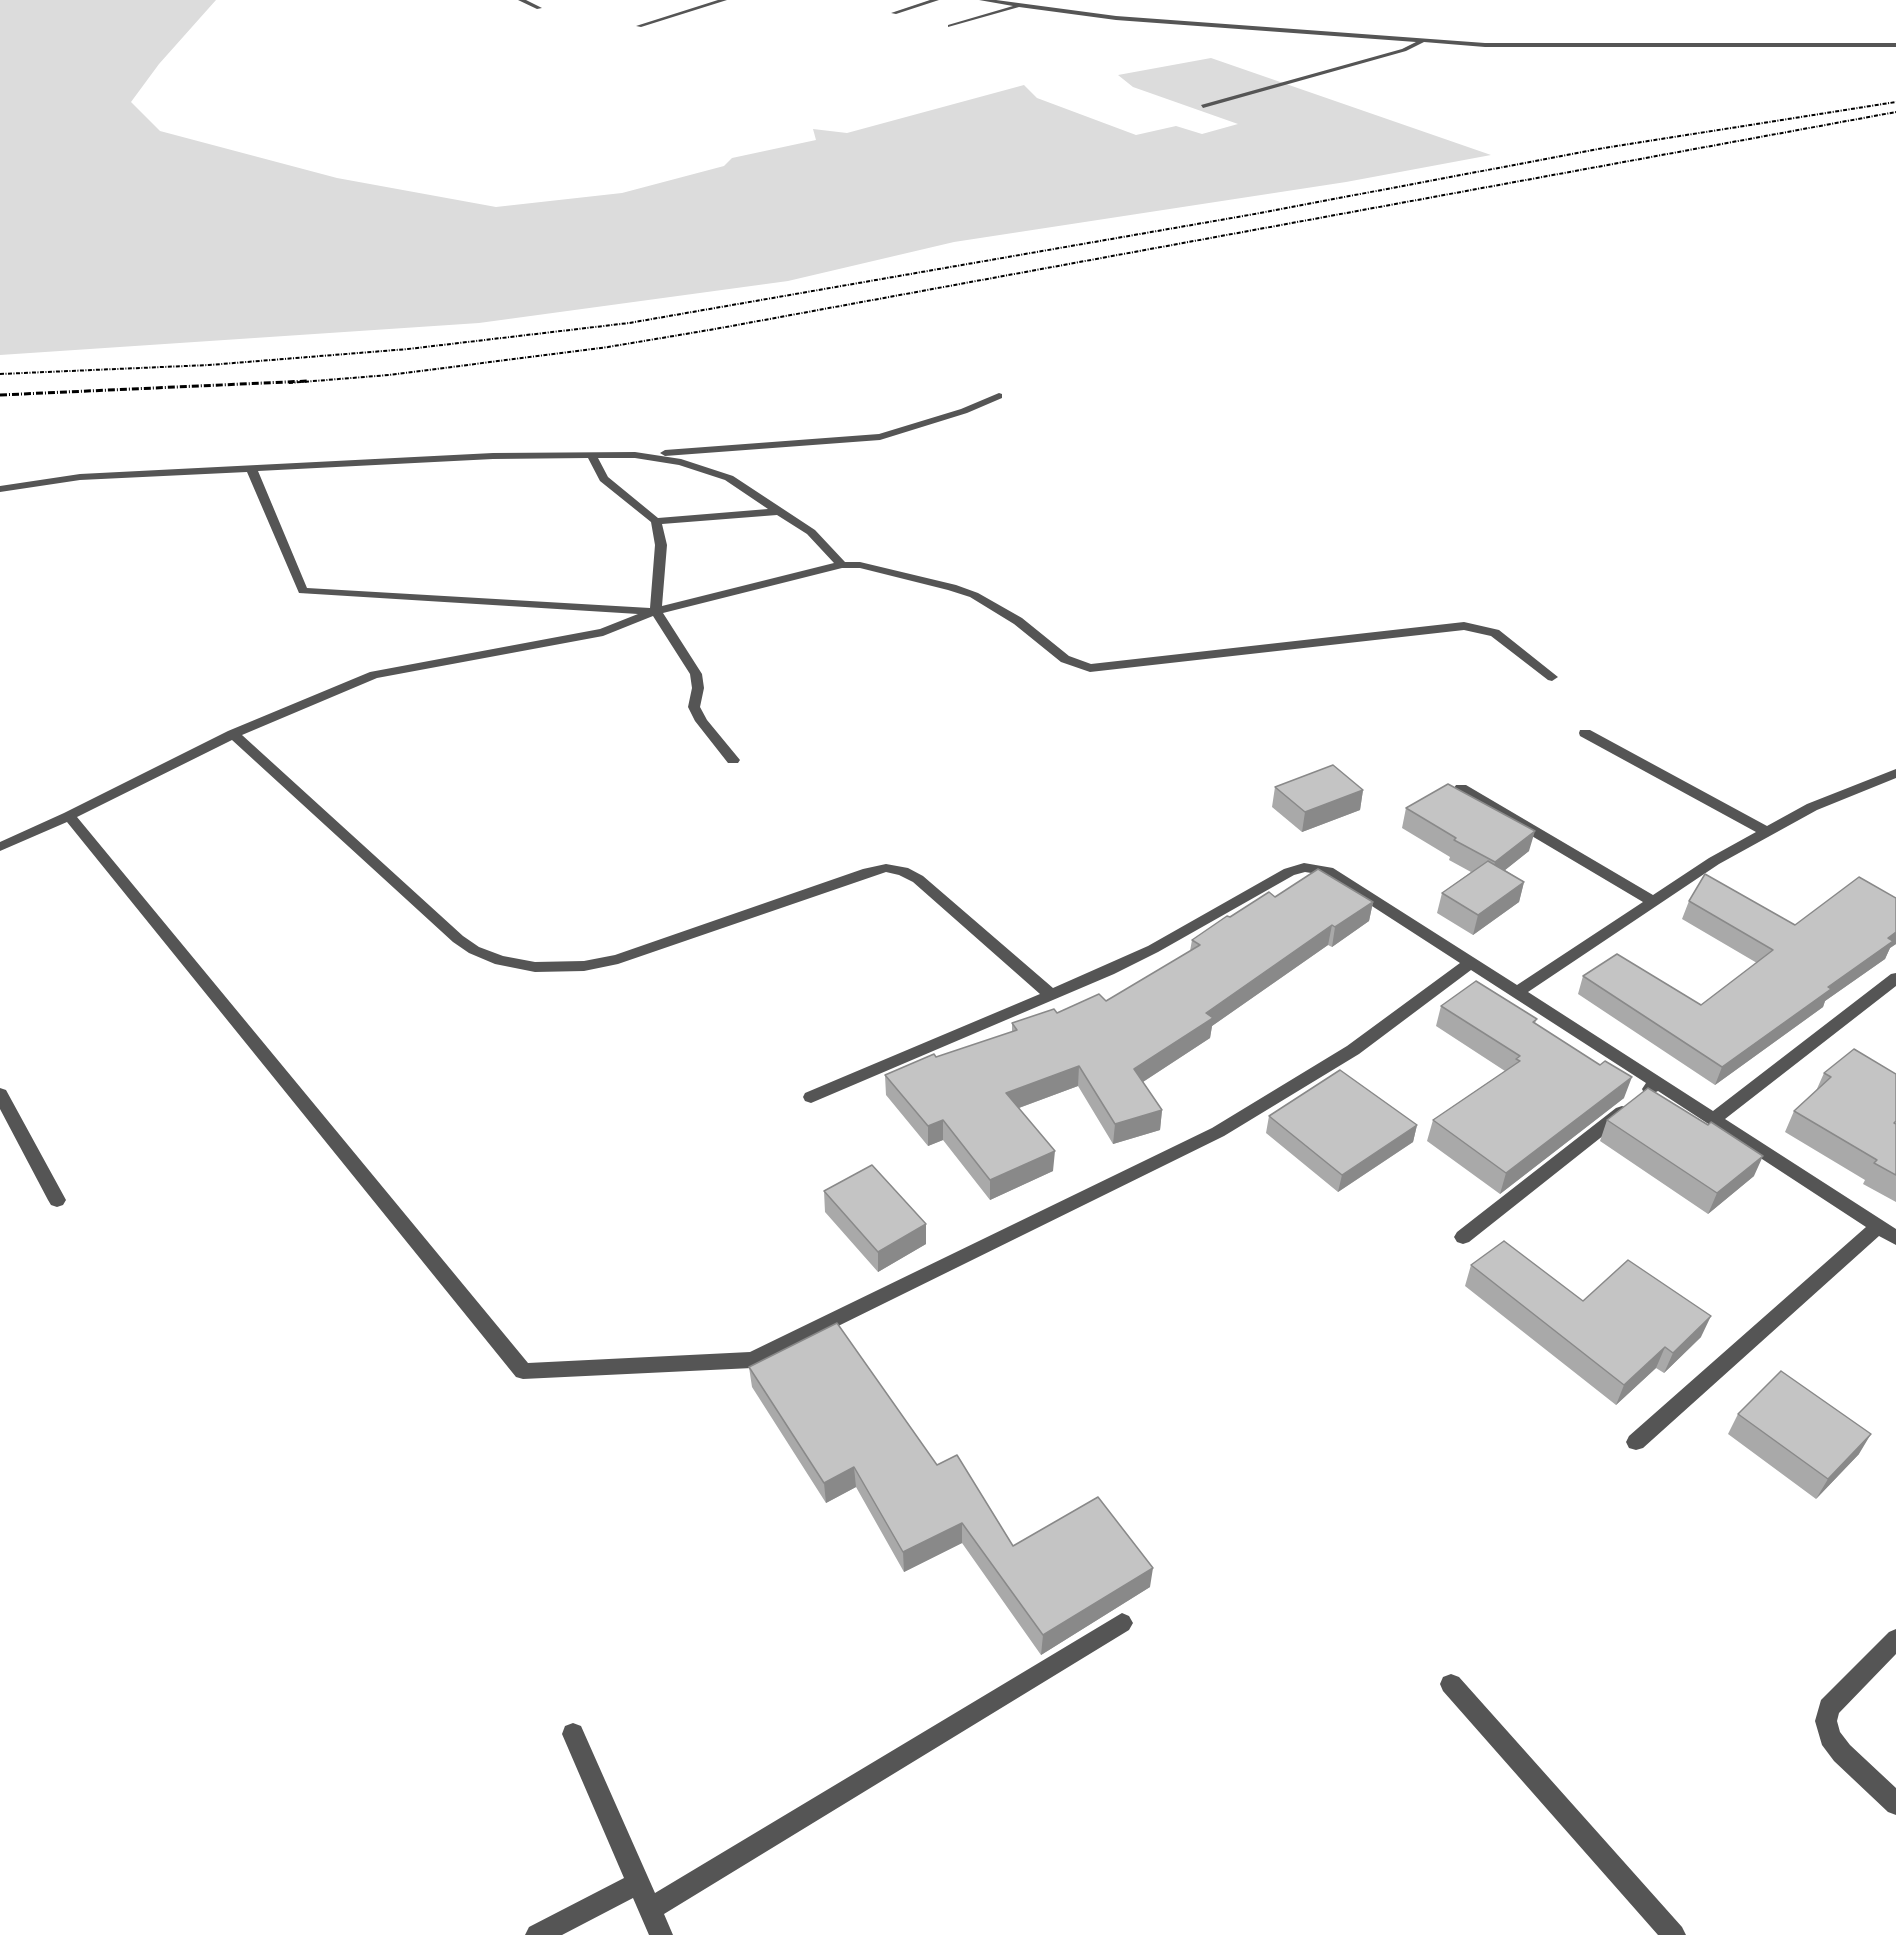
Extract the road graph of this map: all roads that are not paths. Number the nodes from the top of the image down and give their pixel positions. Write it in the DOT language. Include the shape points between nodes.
graph roads {
  1 [pos="521,0"];
  2 [pos="724,0"];
  3 [pos="936,0"];
  4 [pos="982,0"];
  5 [pos="1020,6"];
  6 [pos="539,8"];
  7 [pos="894,13"];
  8 [pos="639,26"];
  9 [pos="950,26"];
  10 [pos="1422,41"];
  11 [pos="1896,45"];
  12 [pos="1203,106"];
  13 [pos="999,396"];
  14 [pos="591,455"];
  15 [pos="635,455"];
  16 [pos="252,470"];
  17 [pos="0,489"];
  18 [pos="781,511"];
  19 [pos="656,521"];
  20 [pos="842,565"];
  21 [pos="656,611"];
  22 [pos="1551,677"];
  23 [pos="1585,733"];
  24 [pos="233,734"];
  25 [pos="733,760"];
  26 [pos="1896,773"];
  27 [pos="1461,788"];
  28 [pos="69,816"];
  29 [pos="1767,832"];
  30 [pos="0,847"];
  31 [pos="1654,902"];
  32 [pos="1470,963"];
  33 [pos="1896,978"];
  34 [pos="1516,993"];
  35 [pos="1051,995"];
  36 [pos="1658,1083"];
  37 [pos="0,1094"];
  38 [pos="811,1097"];
  39 [pos="1714,1119"];
  40 [pos="57,1200"];
  41 [pos="1879,1226"];
  42 [pos="1463,1237"];
  43 [pos="1896,1238"];
  44 [pos="1636,1442"];
  45 [pos="1122,1623"];
  46 [pos="1896,1639"];
  47 [pos="1451,1684"];
  48 [pos="573,1734"];
  49 [pos="1896,1804"];
  50 [pos="638,1883"];
  51 [pos="650,1909"];
  52 [pos="537,1935"];
  53 [pos="661,1935"];
  54 [pos="1674,1935"];
  1 -- 6 [label="street"];
  2 -- 8 [label="street"];
  3 -- 7 [label="street"];
  4 -- 5 [label="street"];
  5 -- 9 [label="street"];
  5 -- 10 [label="street" via="1126,19"];
  10 -- 11 [label="street" via="1556,47"];
  10 -- 12 [label="street" via="1404,50"];
  13 -- 15 [label="street" via="954,415 880,437"];
  14 -- 15 [label="street"];
  14 -- 16 [label="street" via="493,456"];
  14 -- 19 [label="street" via="604,479"];
  15 -- 18 [label="street" via="681,462 729,478"];
  16 -- 17 [label="street" via="80,477"];
  16 -- 21 [label="street" via="303,591"];
  18 -- 19 [label="street"];
  18 -- 20 [label="street" via="811,532"];
  19 -- 21 [label="street" via="662,545"];
  20 -- 21 [label="street"];
  20 -- 22 [label="street" via="860,565 974,595 1018,621 1065,659 1090,668 1464,626 1495,633"];
  21 -- 24 [label="street" via="603,632 375,675"];
  21 -- 25 [label="street" via="696,674 694,708 700,722"];
  23 -- 29 [label="street"];
  24 -- 28 [label="street"];
  24 -- 35 [label="street" via="458,939 500,960 535,967 584,966 618,959 886,868 918,879"];
  26 -- 29 [label="street" via="1812,807"];
  27 -- 31 [label="street"];
  28 -- 30 [label="street"];
  28 -- 32 [label="street" via="523,1371 752,1360 1218,1132 1353,1050"];
  29 -- 31 [label="street" via="1714,861"];
  31 -- 34 [label="street"];
  32 -- 34 [label="street"];
  32 -- 35 [label="street" via="1328,871 1304,867 1153,949"];
  33 -- 39 [label="street"];
  34 -- 36 [label="street"];
  35 -- 38 [label="street"];
  36 -- 39 [label="street"];
  36 -- 42 [label="street"];
  37 -- 40 [label="street"];
  39 -- 41 [label="street"];
  41 -- 43 [label="street"];
  41 -- 44 [label="street"];
  45 -- 51 [label="street"];
  46 -- 49 [label="street" via="1829,1708 1826,1721 1830,1737 1842,1753"];
  47 -- 54 [label="street"];
  48 -- 50 [label="street"];
  50 -- 51 [label="street"];
  50 -- 52 [label="street"];
  51 -- 53 [label="street"];
}
